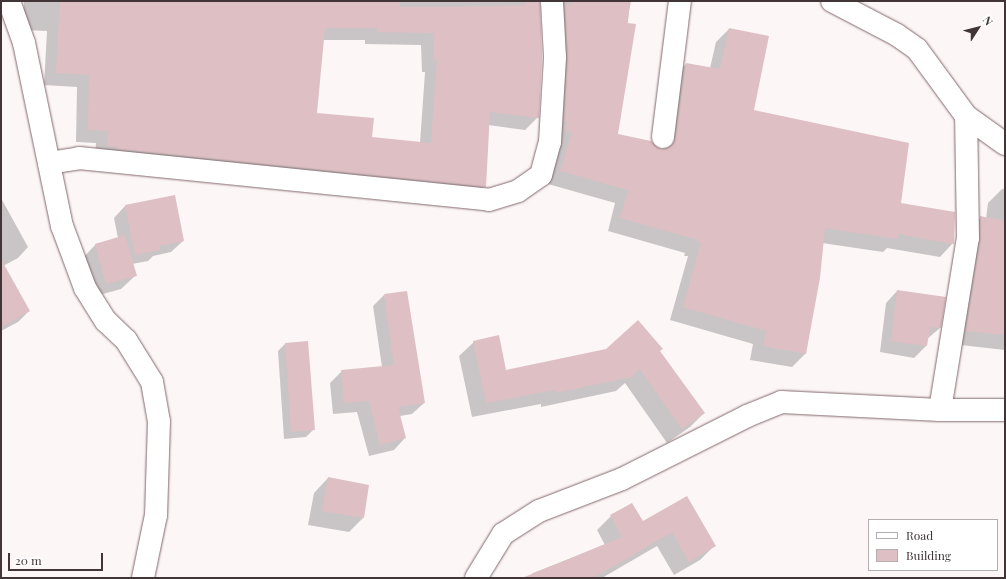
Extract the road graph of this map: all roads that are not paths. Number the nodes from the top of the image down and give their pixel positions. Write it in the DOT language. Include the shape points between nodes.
graph roads {
  1 [pos="9,1"];
  2 [pos="552,1"];
  3 [pos="680,1"];
  4 [pos="832,1"];
  5 [pos="966,116"];
  6 [pos="663,137"];
  7 [pos="1005,144"];
  8 [pos="49,163"];
  9 [pos="940,410"];
  10 [pos="1005,410"];
  11 [pos="144,578"];
  12 [pos="476,578"];
  1 -- 8 [label="street" via="24,43"];
  2 -- 8 [label="street" via="555,57 550,142 540,175 518,191 490,200 79,158"];
  3 -- 6 [label="street"];
  4 -- 5 [label="street" via="897,35 917,49"];
  5 -- 7 [label="street"];
  5 -- 9 [label="street" via="968,238"];
  8 -- 11 [label="street" via="62,226 85,288 106,321 126,340 152,382 159,421 156,515"];
  9 -- 10 [label="street"];
  9 -- 12 [label="street" via="781,402 747,416 622,480 539,511 503,534"];
}
